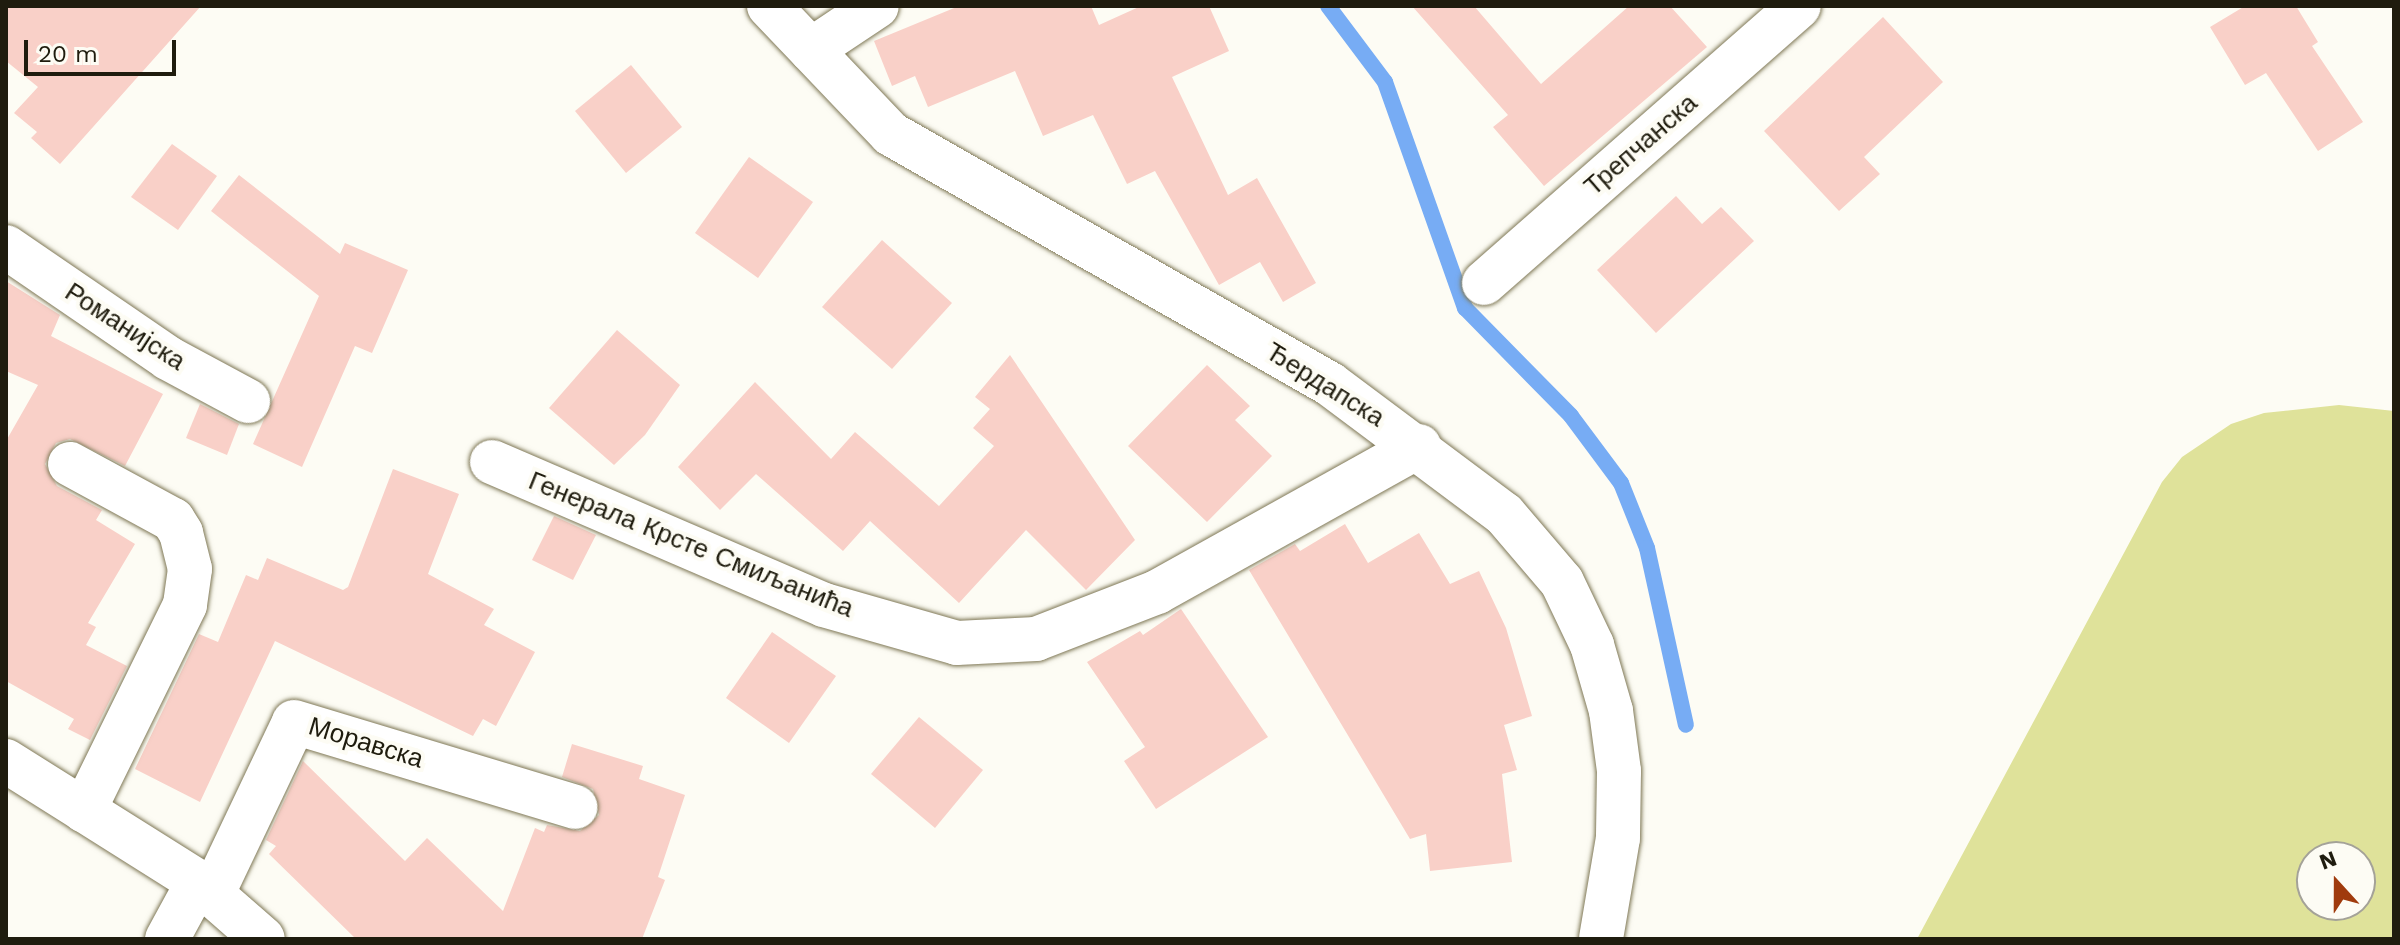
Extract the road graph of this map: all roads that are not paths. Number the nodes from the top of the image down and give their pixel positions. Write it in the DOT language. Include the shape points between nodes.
graph roads {
  1 [pos="769,6"];
  2 [pos="877,6"];
  3 [pos="1799,6"];
  4 [pos="811,50"];
  5 [pos="6,247"];
  6 [pos="1484,283"];
  7 [pos="248,401"];
  8 [pos="1419,446"];
  9 [pos="492,462"];
  10 [pos="70,464"];
  11 [pos="6,761"];
  12 [pos="575,807"];
  13 [pos="84,810"];
  14 [pos="205,889"];
  15 [pos="167,939"];
  16 [pos="263,939"];
  17 [pos="1601,939"];
  1 -- 4 [label="street, Ђердапска"];
  2 -- 4 [label="street"];
  3 -- 6 [label="street, Трепчанска"];
  4 -- 8 [label="street, Ђердапска" via="891,134 1330,384"];
  5 -- 7 [label="street, Романијска" via="168,358"];
  8 -- 9 [label="street, Генерала Крсте Смиљанића" via="1157,592 1036,639 957,643 824,605"];
  8 -- 17 [label="street, Ђердапска" via="1504,514 1562,582 1592,645 1611,711 1619,771 1618,838"];
  10 -- 13 [label="street" via="173,520 190,569 185,605"];
  11 -- 13 [label="street"];
  12 -- 14 [label="street, Моравска" via="294,722"];
  13 -- 14 [label="street"];
  14 -- 15 [label="street"];
  14 -- 16 [label="street"];
}
